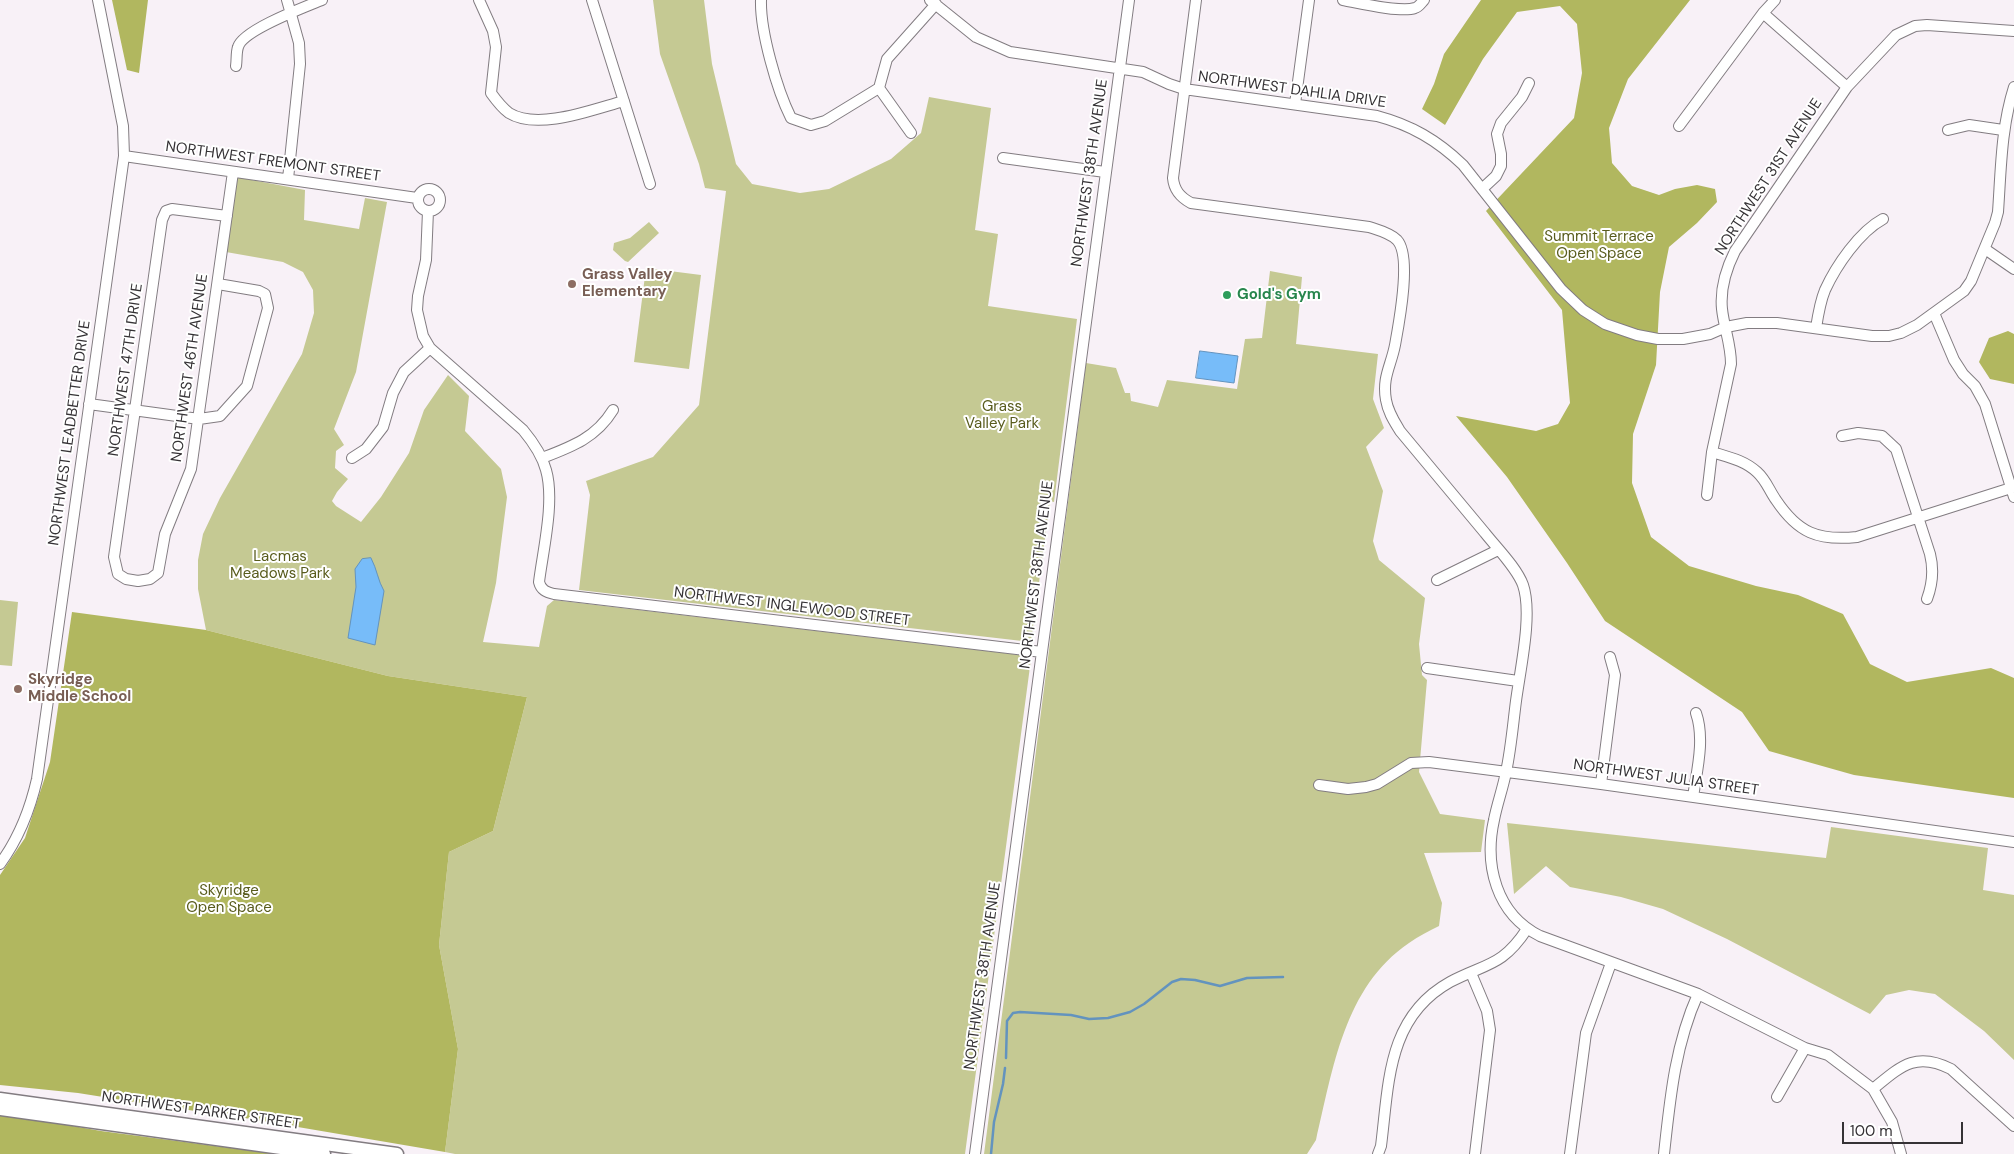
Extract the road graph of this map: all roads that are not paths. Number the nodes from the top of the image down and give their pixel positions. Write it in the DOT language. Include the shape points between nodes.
graph roads {
  1 [pos="98,0"];
  2 [pos="287,0"];
  3 [pos="322,0"];
  4 [pos="479,0"];
  5 [pos="592,0"];
  6 [pos="760,0"];
  7 [pos="1129,0"];
  8 [pos="1196,0"];
  9 [pos="1309,0"];
  10 [pos="1343,0"];
  11 [pos="1775,0"];
  12 [pos="933,2"];
  13 [pos="1422,2"];
  14 [pos="290,13"];
  15 [pos="1762,13"];
  16 [pos="2014,31"];
  17 [pos="236,66"];
  18 [pos="1120,68"];
  19 [pos="1529,83"];
  20 [pos="1847,87"];
  21 [pos="879,88"];
  22 [pos="2014,88"];
  23 [pos="1184,89"];
  24 [pos="624,101"];
  25 [pos="1294,104"];
  26 [pos="1679,126"];
  27 [pos="1948,130"];
  28 [pos="2003,130"];
  29 [pos="911,133"];
  30 [pos="124,156"];
  31 [pos="1003,158"];
  32 [pos="233,172"];
  33 [pos="1105,172"];
  34 [pos="288,179"];
  35 [pos="650,184"];
  36 [pos="1482,189"];
  37 [pos="417,198"];
  38 [pos="428,211"];
  39 [pos="227,216"];
  40 [pos="1883,219"];
  41 [pos="1985,249"];
  42 [pos="2014,268"];
  43 [pos="218,284"];
  44 [pos="1934,313"];
  45 [pos="1726,327"];
  46 [pos="1816,328"];
  47 [pos="430,348"];
  48 [pos="89,404"];
  49 [pos="136,410"];
  50 [pos="613,410"];
  51 [pos="199,419"];
  52 [pos="1842,436"];
  53 [pos="1712,452"];
  54 [pos="352,458"];
  55 [pos="542,458"];
  56 [pos="2012,492"];
  57 [pos="1707,495"];
  58 [pos="1918,518"];
  59 [pos="1498,550"];
  60 [pos="1437,580"];
  61 [pos="138,581"];
  62 [pos="1927,598"];
  63 [pos="1042,652"];
  64 [pos="1610,657"];
  65 [pos="1427,668"];
  66 [pos="1518,681"];
  67 [pos="1696,713"];
  68 [pos="1506,771"];
  69 [pos="1601,784"];
  70 [pos="1319,785"];
  71 [pos="1693,797"];
  72 [pos="2014,842"];
  73 [pos="0,864"];
  74 [pos="1527,929"];
  75 [pos="1611,962"];
  76 [pos="1471,973"];
  77 [pos="1698,994"];
  78 [pos="1805,1048"];
  79 [pos="1873,1089"];
  80 [pos="1777,1097"];
  81 [pos="0,1099"];
  82 [pos="0,1109"];
  83 [pos="2014,1126"];
  84 [pos="324,1154"];
  85 [pos="397,1154"];
  86 [pos="975,1154"];
  87 [pos="1378,1154"];
  88 [pos="1475,1154"];
  89 [pos="1570,1154"];
  90 [pos="1664,1154"];
  91 [pos="1901,1154"];
  1 -- 30 [label="street, NORTHWEST LEADBETTER DRIVE" via="124,126"];
  2 -- 14 [label="street"];
  3 -- 14 [label="street"];
  4 -- 24 [label="street" via="493,31 496,47 491,92 511,114 526,119 560,118"];
  5 -- 24 [label="street"];
  6 -- 21 [label="street" via="761,19 783,102 791,118 811,125 825,121"];
  7 -- 18 [label="street, NORTHWEST 38TH AVENUE"];
  8 -- 23 [label="street"];
  9 -- 25 [label="street"];
  10 -- 13 [label="street" via="1400,9 1414,8"];
  11 -- 15 [label="street"];
  12 -- 18 [label="street, NORTHWEST DAHLIA DRIVE" via="976,37 1010,52"];
  12 -- 21 [label="street" via="887,59"];
  14 -- 17 [label="street" via="249,34 238,46"];
  14 -- 34 [label="street" via="300,64"];
  15 -- 20 [label="street"];
  15 -- 26 [label="street"];
  16 -- 20 [label="street, NORTHWEST 31ST AVENUE" via="1915,26 1896,35"];
  18 -- 23 [label="street, NORTHWEST DAHLIA DRIVE" via="1143,72"];
  18 -- 33 [label="street, NORTHWEST 38TH AVENUE"];
  19 -- 36 [label="street" via="1496,134 1501,166 1496,176"];
  20 -- 45 [label="street, NORTHWEST 31ST AVENUE" via="1735,251 1723,286 1722,309"];
  21 -- 29 [label="street"];
  22 -- 28 [label="street, NORTHWEST DAHLIA DRIVE"];
  23 -- 25 [label="street, NORTHWEST DAHLIA DRIVE"];
  23 -- 59 [label="street" via="1173,178 1177,192 1191,203 1369,227 1397,240 1404,255 1405,273 1395,346 1384,386 1386,402 1400,431"];
  24 -- 35 [label="street"];
  25 -- 36 [label="street, NORTHWEST DAHLIA DRIVE" via="1377,116 1417,130 1447,150"];
  27 -- 28 [label="street" via="1969,125"];
  28 -- 41 [label="street, NORTHWEST DAHLIA DRIVE" via="1998,212"];
  30 -- 32 [label="street, NORTHWEST FREMONT STREET"];
  30 -- 48 [label="street, NORTHWEST LEADBETTER DRIVE"];
  31 -- 33 [label="street"];
  32 -- 34 [label="street, NORTHWEST FREMONT STREET"];
  32 -- 39 [label="street, NORTHWEST 46TH AVENUE"];
  33 -- 63 [label="street, NORTHWEST 38TH AVENUE"];
  34 -- 37 [label="street, NORTHWEST FREMONT STREET"];
  36 -- 45 [label="street, NORTHWEST DAHLIA DRIVE" via="1561,289 1583,310 1605,324 1658,339 1683,339"];
  37 -- 38 [label="street" via="421,208"];
  37 -- 38 [label="street" via="425,189 438,193 439,204"];
  38 -- 47 [label="street" via="426,260 417,310"];
  39 -- 43 [label="street, NORTHWEST 46TH AVENUE"];
  39 -- 49 [label="street, NORTHWEST 47TH DRIVE" via="166,211 162,220"];
  40 -- 46 [label="street" via="1860,236 1834,275 1819,307"];
  41 -- 42 [label="street"];
  41 -- 44 [label="street, NORTHWEST DAHLIA DRIVE" via="1964,291"];
  43 -- 51 [label="street, NORTHWEST 46TH AVENUE"];
  43 -- 51 [label="street" via="259,291 265,294 268,308 246,386 220,416"];
  44 -- 46 [label="street, NORTHWEST DAHLIA DRIVE" via="1917,326 1888,336"];
  44 -- 56 [label="street" via="1954,360 1985,404"];
  45 -- 46 [label="street, NORTHWEST DAHLIA DRIVE" via="1776,322"];
  45 -- 53 [label="street, NORTHWEST 31ST AVENUE" via="1731,364"];
  47 -- 54 [label="street" via="404,372 393,393 383,427 366,449"];
  47 -- 55 [label="street" via="523,430"];
  48 -- 49 [label="street"];
  48 -- 73 [label="street, NORTHWEST LEADBETTER DRIVE" via="37,779 20,832"];
  49 -- 51 [label="street"];
  49 -- 61 [label="street, NORTHWEST 47TH DRIVE" via="114,557 118,574"];
  50 -- 55 [label="street" via="604,425 574,446"];
  51 -- 61 [label="street, NORTHWEST 46TH AVENUE" via="191,469 165,534 158,573 150,579"];
  52 -- 58 [label="street" via="1858,433 1882,436 1891,443 1896,449"];
  53 -- 57 [label="street, NORTHWEST 31ST AVENUE"];
  53 -- 58 [label="street" via="1740,460 1755,470 1767,482 1787,515 1803,529 1823,538 1857,537"];
  55 -- 63 [label="street, NORTHWEST INGLEWOOD STREET" via="549,482 549,499 539,582 541,588 554,594"];
  56 -- 58 [label="street"];
  58 -- 62 [label="street" via="1933,566"];
  59 -- 60 [label="street"];
  59 -- 66 [label="street" via="1523,584 1527,610"];
  63 -- 86 [label="street, NORTHWEST 38TH AVENUE"];
  64 -- 69 [label="street" via="1615,675"];
  65 -- 66 [label="street"];
  66 -- 68 [label="street"];
  67 -- 71 [label="street" via="1701,739"];
  68 -- 69 [label="street, NORTHWEST JULIA STREET"];
  68 -- 70 [label="street, NORTHWEST JULIA STREET" via="1429,762 1411,763 1377,784 1366,787 1348,789"];
  68 -- 74 [label="street" via="1493,822 1490,861 1497,892 1510,913"];
  69 -- 71 [label="street, NORTHWEST JULIA STREET"];
  71 -- 72 [label="street, NORTHWEST JULIA STREET"];
  74 -- 75 [label="street"];
  74 -- 76 [label="street" via="1516,946 1502,958"];
  75 -- 77 [label="street"];
  75 -- 89 [label="street" via="1586,1032"];
  76 -- 87 [label="street" via="1430,995 1400,1036 1392,1062"];
  76 -- 88 [label="street" via="1487,1011 1490,1030"];
  77 -- 78 [label="street"];
  77 -- 90 [label="street" via="1677,1055"];
  78 -- 79 [label="street" via="1828,1055"];
  78 -- 80 [label="street"];
  79 -- 83 [label="street" via="1910,1063 1925,1060 1939,1063 1956,1072"];
  79 -- 91 [label="street" via="1892,1122"];
  81 -- 85 [label="main road, NORTHWEST PARKER STREET"];
  82 -- 84 [label="main road, NORTHWEST PARKER STREET"];
}
